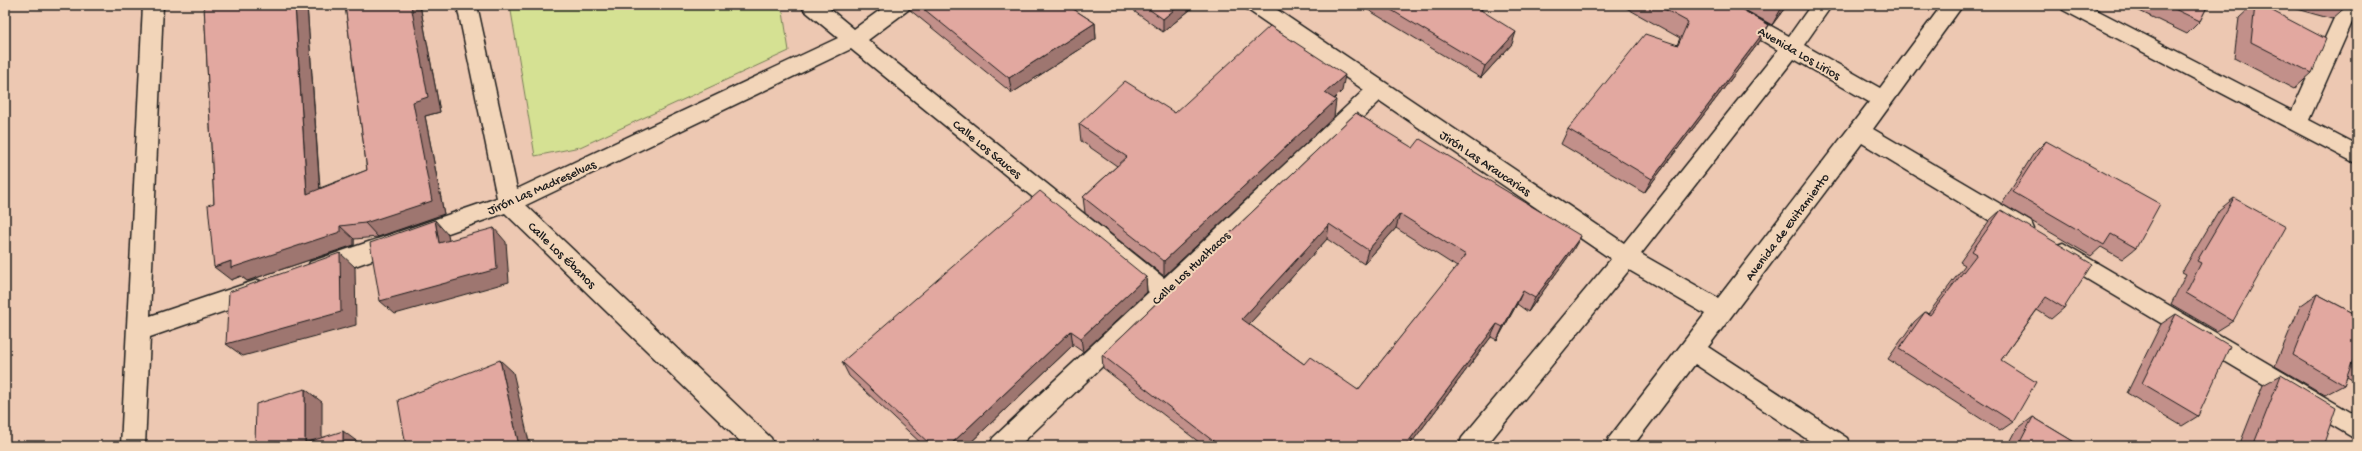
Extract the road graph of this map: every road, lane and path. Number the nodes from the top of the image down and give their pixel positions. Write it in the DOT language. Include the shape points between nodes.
graph roads {
  1 [pos="153,5"];
  2 [pos="467,5"];
  3 [pos="811,5"];
  4 [pos="902,5"];
  5 [pos="1255,5"];
  6 [pos="1717,5"];
  7 [pos="1822,5"];
  8 [pos="1953,5"];
  9 [pos="2070,5"];
  10 [pos="2350,5"];
  11 [pos="854,39"];
  12 [pos="1792,48"];
  13 [pos="1379,89"];
  14 [pos="1882,100"];
  15 [pos="2297,123"];
  16 [pos="1858,130"];
  17 [pos="2357,155"];
  18 [pos="509,203"];
  19 [pos="1626,257"];
  20 [pos="301,275"];
  21 [pos="279,282"];
  22 [pos="1164,292"];
  23 [pos="1721,311"];
  24 [pos="138,331"];
  25 [pos="1693,350"];
  26 [pos="2357,429"];
  27 [pos="133,446"];
  28 [pos="762,446"];
  29 [pos="1002,446"];
  30 [pos="1471,446"];
  31 [pos="1618,446"];
  32 [pos="1838,446"];
  1 -- 24 [label="street"];
  2 -- 18 [label="street"];
  3 -- 11 [label="street, Calle Los Sauces"];
  4 -- 11 [label="street, Jirón Las Madreselvas"];
  5 -- 13 [label="street, Jirón Las Araucarias"];
  6 -- 12 [label="street, Avenida Los Lirios"];
  7 -- 12 [label="street"];
  8 -- 14 [label="street, Avenida de Evitamiento"];
  9 -- 15 [label="street"];
  10 -- 15 [label="street"];
  11 -- 18 [label="street, Jirón Las Madreselvas"];
  11 -- 22 [label="street, Calle Los Sauces"];
  12 -- 14 [label="street, Avenida Los Lirios"];
  12 -- 19 [label="street"];
  13 -- 19 [label="street, Jirón Las Araucarias"];
  13 -- 22 [label="street, Calle Los Hualtacos"];
  14 -- 16 [label="street, Avenida de Evitamiento"];
  15 -- 17 [label="street"];
  16 -- 23 [label="street, Avenida de Evitamiento"];
  16 -- 26 [label="street"];
  18 -- 20 [label="street, Jirón Las Madreselvas"];
  18 -- 28 [label="street, Calle Los Ébanos"];
  19 -- 23 [label="street, Jirón Las Araucarias"];
  19 -- 30 [label="street"];
  21 -- 24 [label="street"];
  22 -- 29 [label="street, Calle Los Hualtacos"];
  23 -- 25 [label="street, Avenida de Evitamiento"];
  24 -- 27 [label="street"];
  25 -- 31 [label="street, Avenida de Evitamiento"];
  25 -- 32 [label="street"];
}
